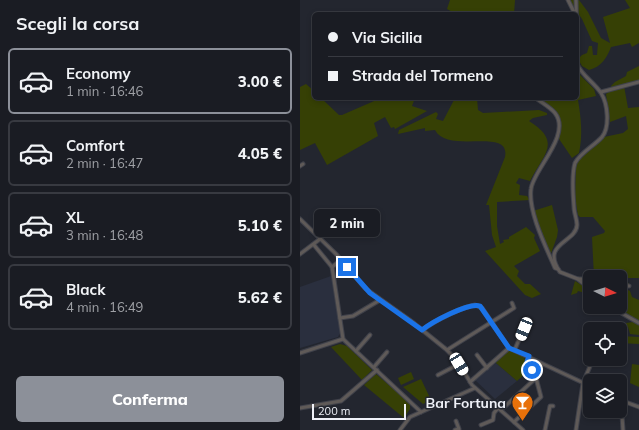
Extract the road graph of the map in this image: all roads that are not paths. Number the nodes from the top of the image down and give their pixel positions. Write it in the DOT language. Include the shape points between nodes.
graph roads {
  1 [pos="568,0"];
  2 [pos="576,0"];
  3 [pos="574,12"];
  4 [pos="577,12"];
  5 [pos="579,67"];
  6 [pos="639,82"];
  7 [pos="600,92"];
  8 [pos="539,100"];
  9 [pos="300,219"];
  10 [pos="320,239"];
  11 [pos="314,245"];
  12 [pos="300,254"];
  13 [pos="341,260"];
  14 [pos="332,268"];
  15 [pos="558,269"];
  16 [pos="578,279"];
  17 [pos="583,279"];
  18 [pos="583,283"];
  19 [pos="380,300"];
  20 [pos="512,303"];
  21 [pos="623,314"];
  22 [pos="340,318"];
  23 [pos="528,319"];
  24 [pos="492,322"];
  25 [pos="639,323"];
  26 [pos="422,330"];
  27 [pos="370,335"];
  28 [pos="343,339"];
  29 [pos="509,348"];
  30 [pos="516,349"];
  31 [pos="447,350"];
  32 [pos="356,351"];
  33 [pos="387,352"];
  34 [pos="300,353"];
  35 [pos="477,355"];
  36 [pos="529,356"];
  37 [pos="459,364"];
  38 [pos="374,367"];
  39 [pos="487,368"];
  40 [pos="377,370"];
  41 [pos="438,375"];
  42 [pos="536,378"];
  43 [pos="470,382"];
  44 [pos="583,382"];
  45 [pos="475,388"];
  46 [pos="627,403"];
  47 [pos="553,406"];
  48 [pos="639,407"];
  49 [pos="300,408"];
  50 [pos="499,409"];
  51 [pos="420,412"];
  52 [pos="543,412"];
  53 [pos="548,412"];
  54 [pos="622,418"];
  55 [pos="456,421"];
  56 [pos="514,422"];
  57 [pos="481,425"];
  58 [pos="400,430"];
  59 [pos="456,430"];
  60 [pos="524,430"];
  61 [pos="545,430"];
  62 [pos="576,430"];
  63 [pos="623,430"];
  1 -- 3 [label="street"];
  2 -- 4 [label="street"];
  5 -- 7 [label="street"];
  6 -- 7 [label="street"];
  7 -- 15 [label="street" via="606,114 606,131 573,168 577,225 571,236 556,249 555,263"];
  8 -- 15 [label="street" via="557,117 557,136 531,188 531,202 554,268"];
  9 -- 10 [label="street"];
  10 -- 11 [label="street"];
  10 -- 13 [label="street"];
  11 -- 12 [label="street"];
  11 -- 14 [label="street"];
  13 -- 14 [label="street"];
  13 -- 19 [label="street" via="366,289"];
  14 -- 22 [label="street"];
  15 -- 16 [label="street" via="567,276"];
  16 -- 17 [label="street"];
  16 -- 18 [label="street"];
  19 -- 22 [label="street" via="353,316"];
  19 -- 26 [label="street"];
  20 -- 24 [label="street" via="514,308"];
  21 -- 25 [label="street"];
  22 -- 28 [label="street"];
  23 -- 30 [label="street"];
  24 -- 26 [label="street" via="482,308 473,305"];
  24 -- 29 [label="street"];
  24 -- 31 [label="street"];
  26 -- 31 [label="street"];
  27 -- 32 [label="street"];
  28 -- 32 [label="street"];
  28 -- 34 [label="street"];
  29 -- 30 [label="street"];
  29 -- 39 [label="street"];
  30 -- 36 [label="street"];
  31 -- 37 [label="street"];
  32 -- 38 [label="street"];
  33 -- 38 [label="street"];
  35 -- 39 [label="street"];
  36 -- 42 [label="street" via="527,362"];
  36 -- 44 [label="street"];
  37 -- 41 [label="street"];
  37 -- 43 [label="street"];
  38 -- 40 [label="street"];
  39 -- 43 [label="street"];
  40 -- 49 [label="street" via="342,401"];
  40 -- 51 [label="street"];
  42 -- 50 [label="street"];
  42 -- 56 [label="street" via="541,398"];
  43 -- 45 [label="street"];
  44 -- 62 [label="street"];
  45 -- 50 [label="street"];
  45 -- 51 [label="street"];
  46 -- 48 [label="street"];
  47 -- 53 [label="street" via="550,406"];
  50 -- 56 [label="street"];
  50 -- 57 [label="street" via="494,413 493,420"];
  51 -- 58 [label="street" via="410,417"];
  52 -- 53 [label="street"];
  53 -- 61 [label="street"];
  54 -- 63 [label="street"];
  55 -- 59 [label="street" via="459,429"];
  56 -- 60 [label="street"];
}
